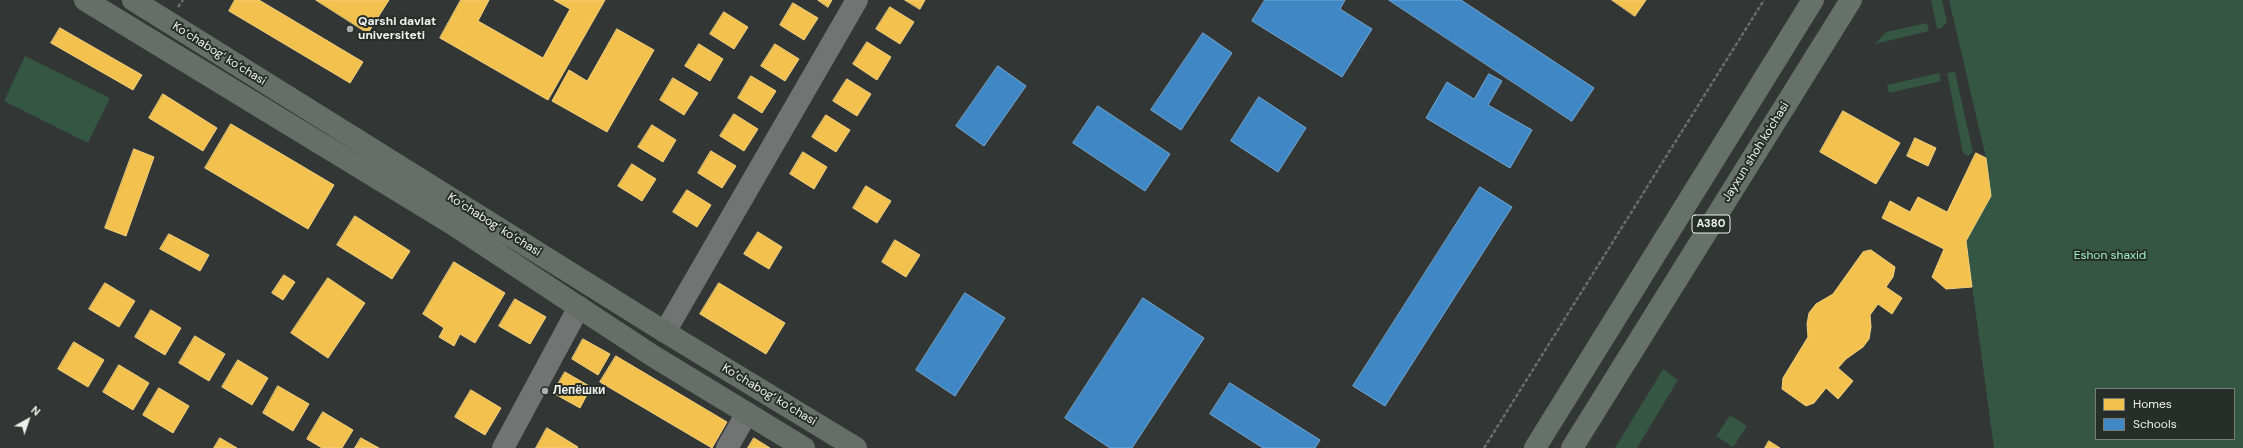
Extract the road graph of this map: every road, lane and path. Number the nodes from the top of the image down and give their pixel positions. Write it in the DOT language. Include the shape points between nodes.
graph roads {
  1 [pos="85,0"];
  2 [pos="133,0"];
  3 [pos="857,0"];
  4 [pos="1764,0"];
  5 [pos="1814,0"];
  6 [pos="1851,0"];
  7 [pos="1757,92"];
  8 [pos="1782,110"];
  9 [pos="579,308"];
  10 [pos="661,330"];
  11 [pos="644,350"];
  12 [pos="747,413"];
  13 [pos="503,448"];
  14 [pos="727,448"];
  15 [pos="804,448"];
  16 [pos="856,448"];
  17 [pos="1484,448"];
  18 [pos="1535,448"];
  19 [pos="1572,448"];
  1 -- 9 [label="main road, Ko‘chabog‘ ko‘chasi" via="451,224"];
  2 -- 10 [label="main road, Ko‘chabog‘ ko‘chasi"];
  3 -- 10 [label="street"];
  4 -- 17 [label="path"];
  5 -- 7 [label="highway, A380"];
  6 -- 8 [label="highway, Jayxun shoh ko'chasi / A380"];
  7 -- 8 [label="highway"];
  7 -- 18 [label="highway, A380"];
  8 -- 19 [label="highway, Jayxun shoh ko'chasi / A380"];
  9 -- 11 [label="main road, Ko‘chabog‘ ko‘chasi"];
  9 -- 13 [label="street"];
  10 -- 11 [label="street"];
  10 -- 16 [label="main road, Ko‘chabog‘ ko‘chasi"];
  11 -- 12 [label="main road, Ko‘chabog‘ ko‘chasi"];
  12 -- 14 [label="street"];
  12 -- 15 [label="main road, Ko‘chabog‘ ko‘chasi"];
}
